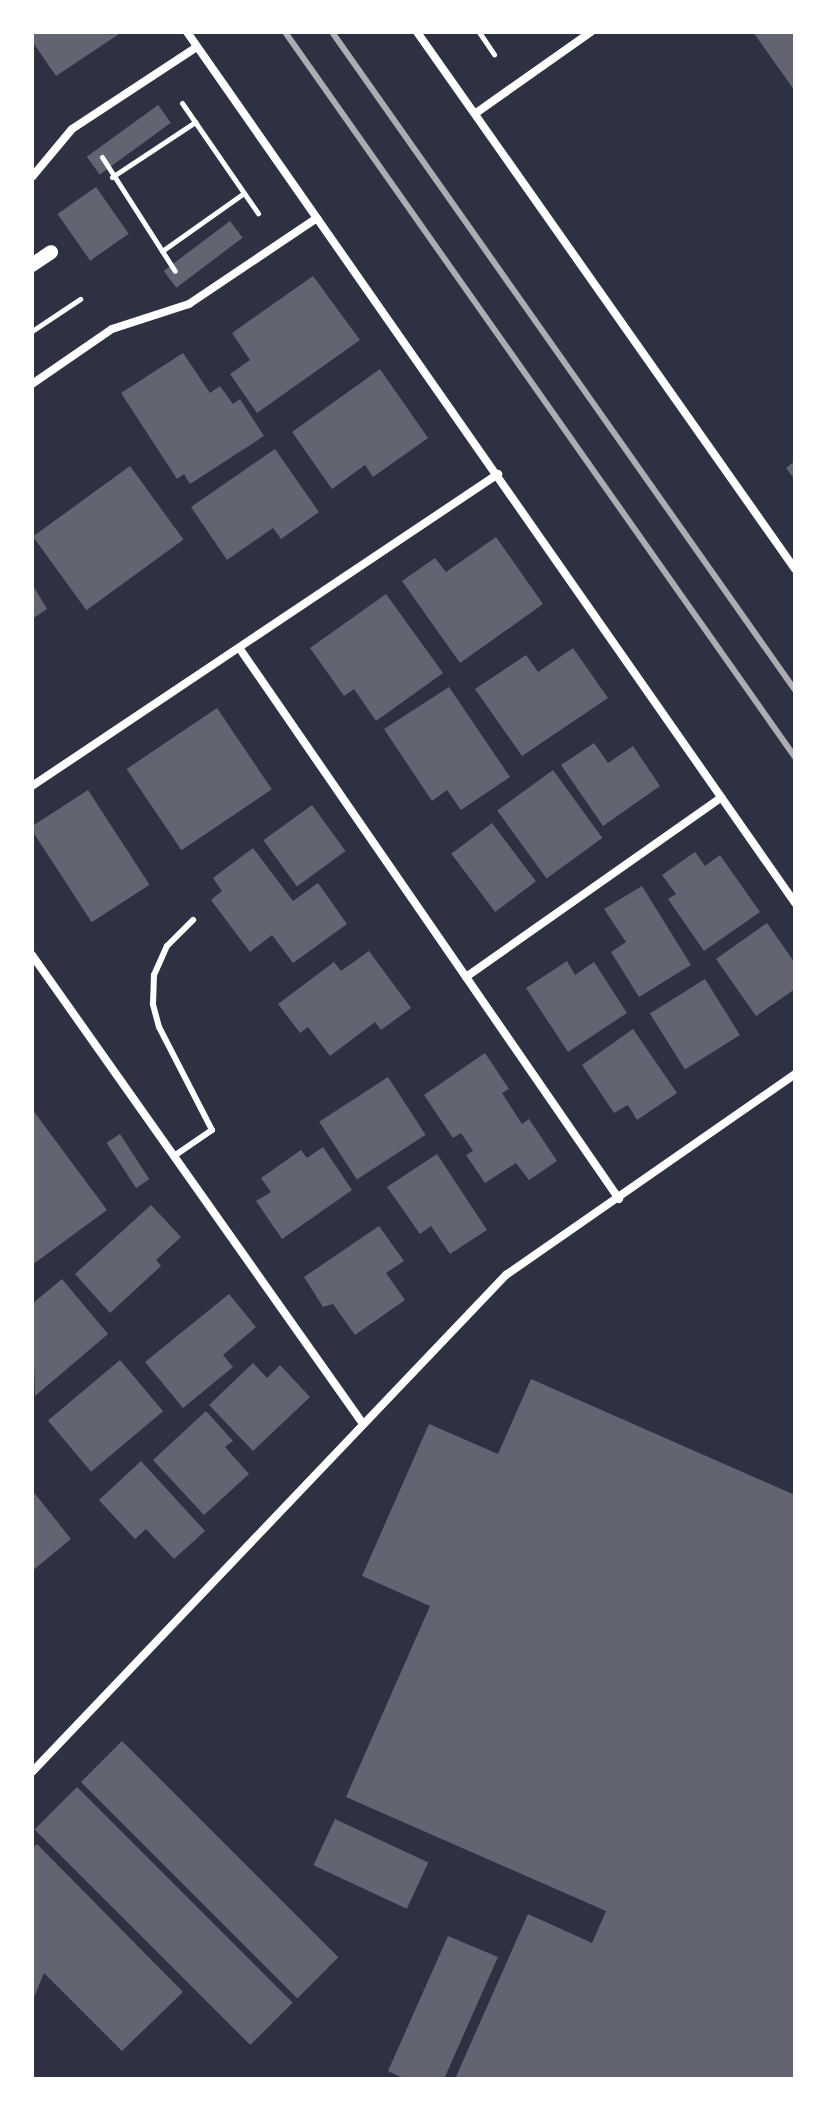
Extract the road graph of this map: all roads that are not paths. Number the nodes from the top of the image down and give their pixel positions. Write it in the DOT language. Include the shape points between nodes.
graph roads {
  1 [pos="187,32"];
  2 [pos="417,32"];
  3 [pos="591,32"];
  4 [pos="197,47"];
  5 [pos="476,113"];
  6 [pos="32,177"];
  7 [pos="317,218"];
  8 [pos="51,252"];
  9 [pos="32,265"];
  10 [pos="32,384"];
  11 [pos="498,474"];
  12 [pos="795,569"];
  13 [pos="240,649"];
  14 [pos="32,786"];
  15 [pos="721,798"];
  16 [pos="795,903"];
  17 [pos="193,920"];
  18 [pos="32,955"];
  19 [pos="466,977"];
  20 [pos="795,1074"];
  21 [pos="174,1156"];
  22 [pos="619,1199"];
  23 [pos="361,1421"];
  24 [pos="32,1772"];
  1 -- 4 [label="street"];
  2 -- 5 [label="street"];
  3 -- 5 [label="street"];
  4 -- 6 [label="street" via="72,129"];
  4 -- 7 [label="street"];
  5 -- 12 [label="street"];
  7 -- 10 [label="street" via="189,304 112,329"];
  7 -- 11 [label="street"];
  8 -- 9 [label="street"];
  11 -- 13 [label="street"];
  11 -- 15 [label="street"];
  13 -- 14 [label="street"];
  13 -- 19 [label="street"];
  15 -- 16 [label="street"];
  15 -- 19 [label="street"];
  17 -- 21 [label="lane" via="167,946 154,975 153,1004 159,1027 212,1130"];
  18 -- 21 [label="street"];
  19 -- 22 [label="street"];
  20 -- 22 [label="street"];
  21 -- 23 [label="street"];
  22 -- 23 [label="street" via="506,1275"];
  23 -- 24 [label="street"];
}
